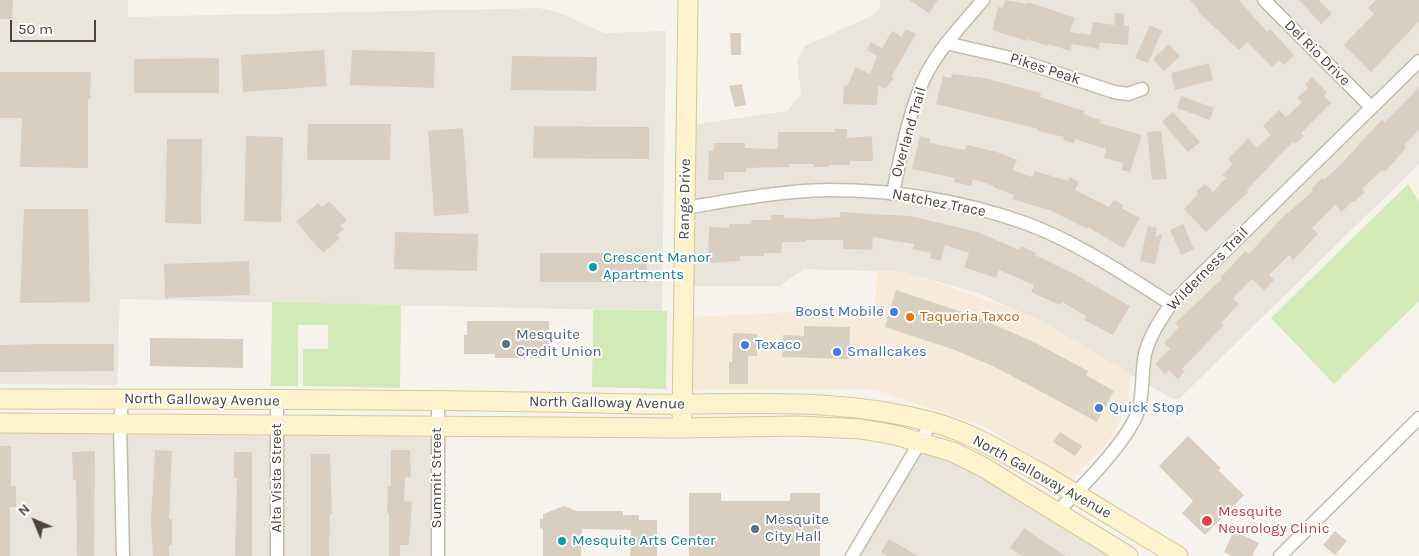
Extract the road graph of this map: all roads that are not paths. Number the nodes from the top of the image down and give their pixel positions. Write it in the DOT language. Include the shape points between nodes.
graph roads {
  1 [pos="688,0"];
  2 [pos="983,0"];
  3 [pos="1264,0"];
  4 [pos="946,43"];
  5 [pos="1419,62"];
  6 [pos="1142,89"];
  7 [pos="1371,107"];
  8 [pos="893,193"];
  9 [pos="685,208"];
  10 [pos="1171,304"];
  11 [pos="0,399"];
  12 [pos="122,399"];
  13 [pos="277,400"];
  14 [pos="438,400"];
  15 [pos="682,405"];
  16 [pos="1419,418"];
  17 [pos="932,422"];
  18 [pos="0,423"];
  19 [pos="120,424"];
  20 [pos="276,426"];
  21 [pos="437,427"];
  22 [pos="681,428"];
  23 [pos="921,442"];
  24 [pos="1075,494"];
  25 [pos="1057,512"];
  26 [pos="123,556"];
  27 [pos="277,556"];
  28 [pos="438,556"];
  29 [pos="852,556"];
  30 [pos="1128,556"];
  31 [pos="1178,556"];
  32 [pos="1280,556"];
  1 -- 9 [label="main road, Range Drive"];
  2 -- 4 [label="street, Overland Trail"];
  3 -- 7 [label="street, Del Rio Drive"];
  4 -- 6 [label="street, Pikes Peak" via="1015,59 1114,92 1128,94"];
  4 -- 8 [label="street, Overland Trail" via="924,80 906,131"];
  5 -- 7 [label="street, Wilderness Trail"];
  7 -- 10 [label="street, Wilderness Trail"];
  8 -- 9 [label="street, Natchez Trace" via="828,190 768,195"];
  8 -- 10 [label="street, Natchez Trace" via="951,203 1026,224 1083,250"];
  9 -- 15 [label="main road, Range Drive"];
  10 -- 24 [label="street, Wilderness Trail" via="1154,327 1145,355 1142,393 1132,425 1124,439"];
  11 -- 12 [label="main road, North Galloway Avenue"];
  12 -- 13 [label="main road, North Galloway Avenue"];
  12 -- 19 [label="street"];
  13 -- 14 [label="main road, North Galloway Avenue"];
  13 -- 20 [label="street, Alta Vista Street"];
  14 -- 15 [label="main road, North Galloway Avenue"];
  14 -- 21 [label="street, Summit Street"];
  15 -- 17 [label="main road, North Galloway Avenue" via="811,403 875,409"];
  15 -- 22 [label="main road, Range Drive"];
  16 -- 32 [label="street"];
  17 -- 23 [label="street"];
  17 -- 24 [label="main road, North Galloway Avenue" via="988,445"];
  18 -- 19 [label="main road, North Galloway Avenue"];
  19 -- 20 [label="main road, North Galloway Avenue"];
  19 -- 26 [label="street"];
  20 -- 21 [label="main road, North Galloway Avenue"];
  20 -- 27 [label="street, Alta Vista Street"];
  21 -- 22 [label="main road, North Galloway Avenue"];
  21 -- 28 [label="street, Summit Street"];
  22 -- 23 [label="main road, North Galloway Avenue" via="861,429"];
  23 -- 25 [label="main road, North Galloway Avenue" via="983,466"];
  23 -- 29 [label="street"];
  24 -- 25 [label="street, Wilderness Trail"];
  24 -- 31 [label="main road, North Galloway Avenue"];
  25 -- 30 [label="main road, North Galloway Avenue"];
}
